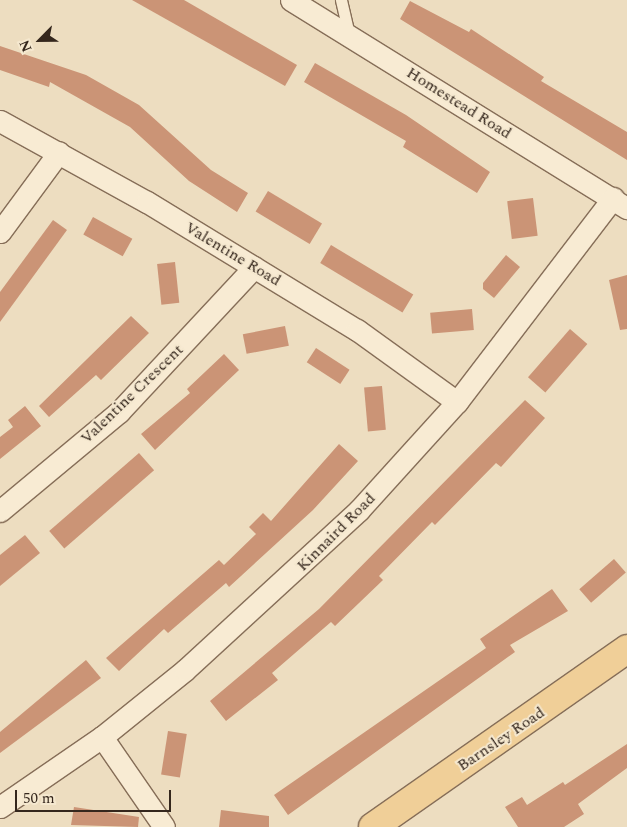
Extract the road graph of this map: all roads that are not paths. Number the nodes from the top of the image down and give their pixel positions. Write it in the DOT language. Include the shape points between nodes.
graph roads {
  1 [pos="291,0"];
  2 [pos="341,0"];
  3 [pos="349,35"];
  4 [pos="0,121"];
  5 [pos="58,152"];
  6 [pos="620,203"];
  7 [pos="0,232"];
  8 [pos="254,267"];
  9 [pos="457,402"];
  10 [pos="0,510"];
  11 [pos="627,649"];
  12 [pos="102,737"];
  13 [pos="0,807"];
  14 [pos="164,827"];
  15 [pos="373,827"];
  1 -- 3 [label="street, Homestead Road"];
  2 -- 3 [label="lane"];
  3 -- 6 [label="street, Homestead Road"];
  4 -- 5 [label="street, Valentine Road"];
  5 -- 7 [label="street"];
  5 -- 8 [label="street, Valentine Road"];
  6 -- 9 [label="street, Kinnaird Road"];
  8 -- 9 [label="street, Valentine Road" via="357,330"];
  8 -- 10 [label="street, Valentine Crescent" via="119,412"];
  9 -- 12 [label="street, Kinnaird Road" via="359,510 267,599"];
  11 -- 15 [label="main road, Barnsley Road"];
  12 -- 13 [label="street, Kinnaird Road"];
  12 -- 14 [label="street"];
}
